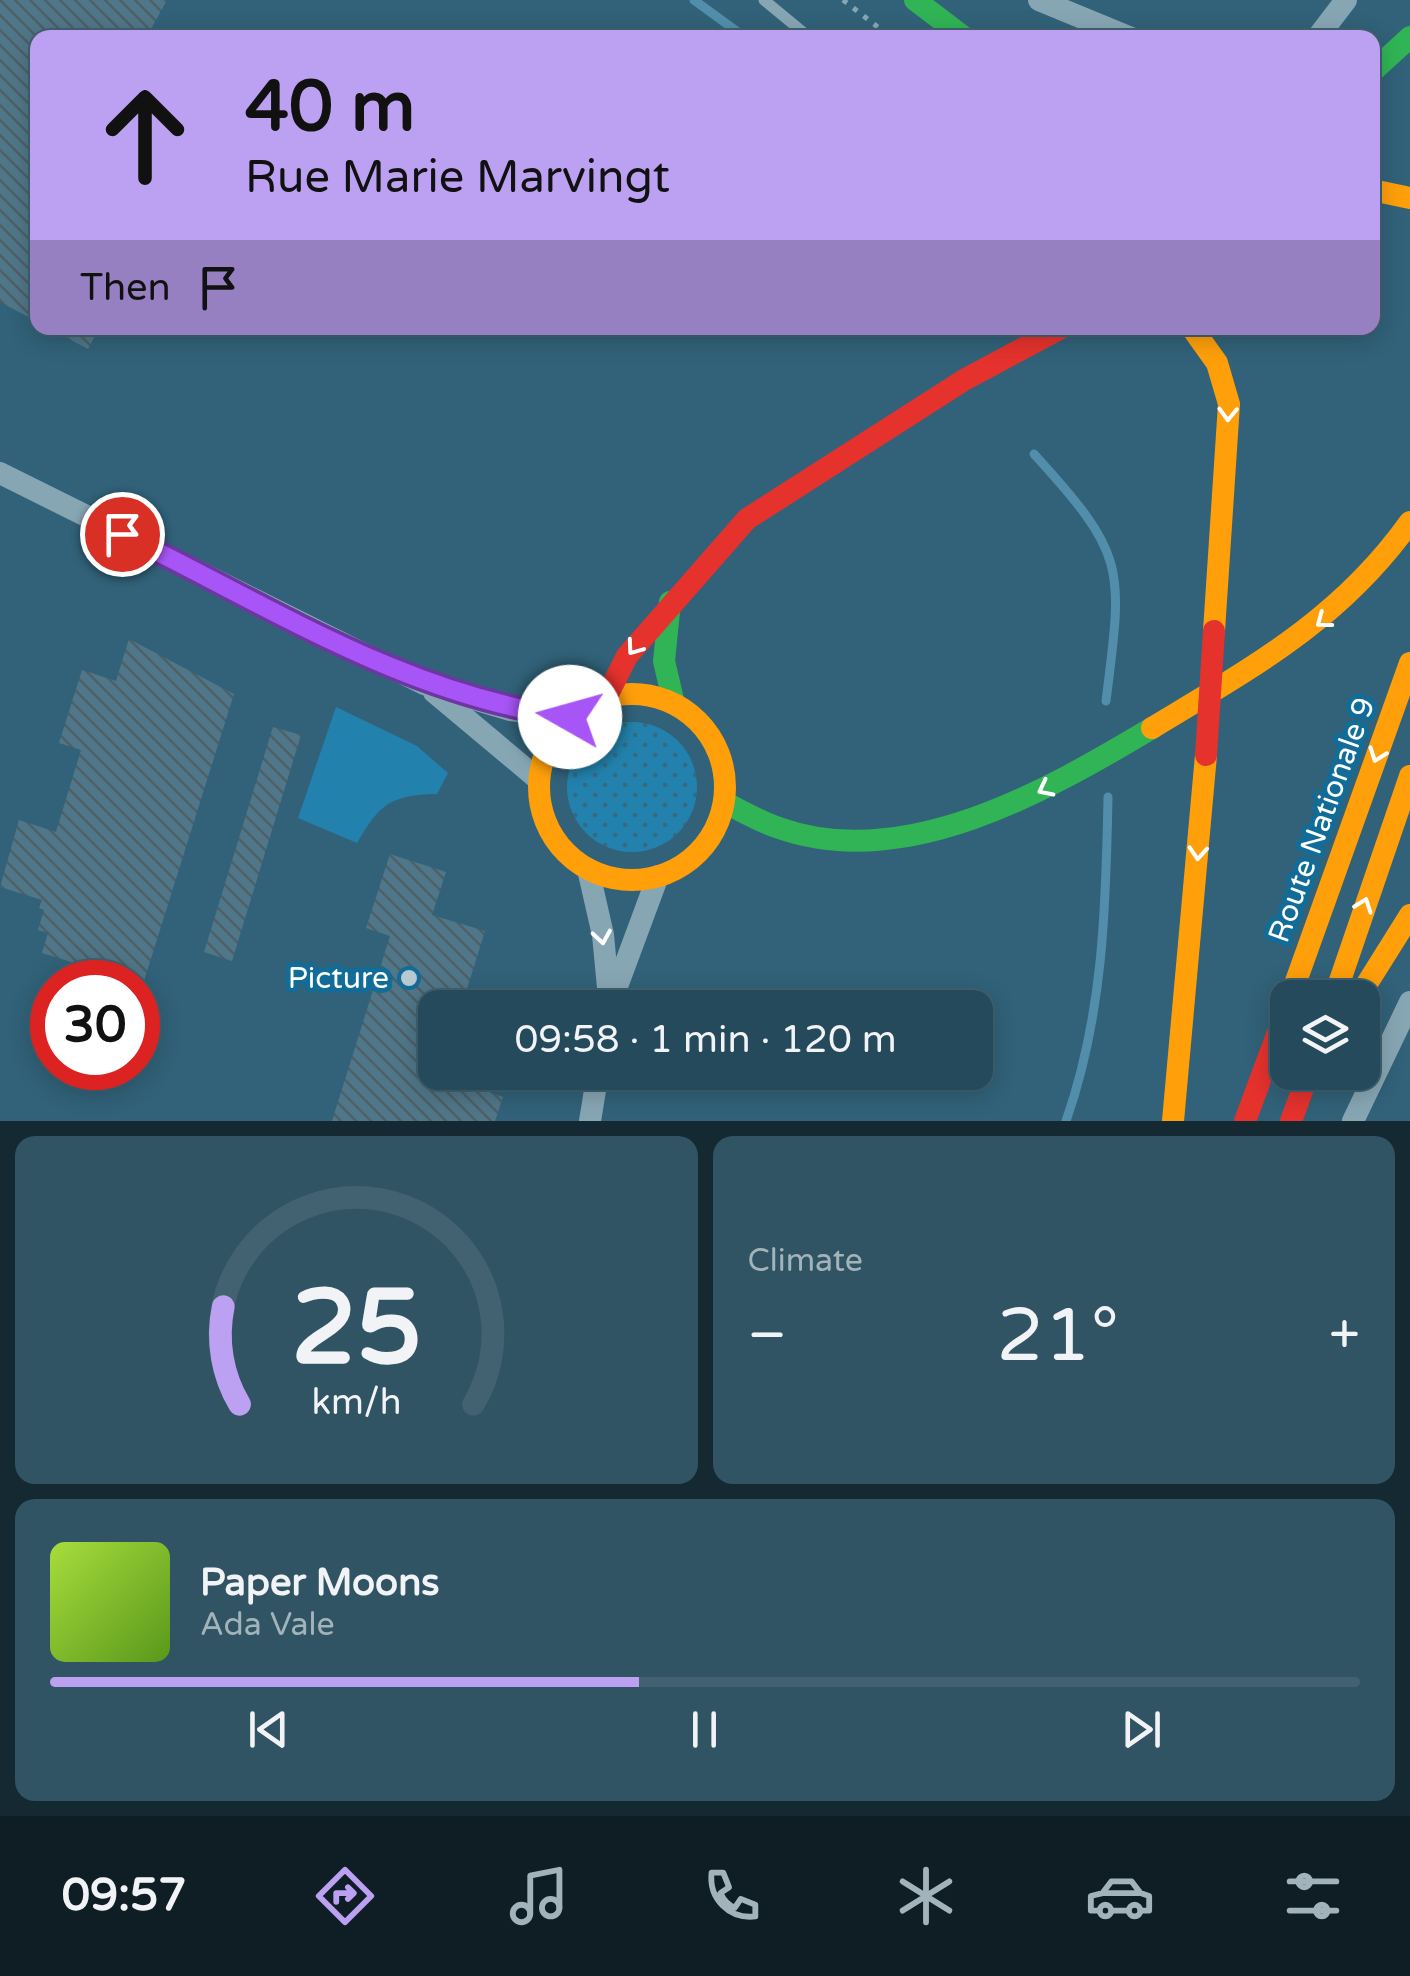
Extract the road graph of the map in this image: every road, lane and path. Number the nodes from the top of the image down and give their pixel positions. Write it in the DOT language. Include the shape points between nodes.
graph roads {
  1 [pos="764,0"];
  2 [pos="843,0"];
  3 [pos="915,0"];
  4 [pos="1040,0"];
  5 [pos="1346,0"];
  6 [pos="800,30"];
  7 [pos="882,30"];
  8 [pos="956,30"];
  9 [pos="1111,30"];
  10 [pos="1322,30"];
  11 [pos="1410,37"];
  12 [pos="1380,65"];
  13 [pos="1380,192"];
  14 [pos="1410,198"];
  15 [pos="1410,213"];
  16 [pos="1380,214"];
  17 [pos="1019,335"];
  18 [pos="1048,335"];
  19 [pos="1198,335"];
  20 [pos="964,380"];
  21 [pos="0,473"];
  22 [pos="1410,522"];
  23 [pos="670,602"];
  24 [pos="1410,662"];
  25 [pos="424,684"];
  26 [pos="606,698"];
  27 [pos="674,704"];
  28 [pos="570,717"];
  29 [pos="1410,776"];
  30 [pos="539,780"];
  31 [pos="724,802"];
  32 [pos="588,869"];
  33 [pos="658,876"];
  34 [pos="1410,916"];
  35 [pos="1296,980"];
  36 [pos="1340,980"];
  37 [pos="1369,980"];
  38 [pos="608,990"];
  39 [pos="615,990"];
  40 [pos="1410,1002"];
  41 [pos="1270,1054"];
  42 [pos="595,1090"];
  43 [pos="1302,1090"];
  44 [pos="590,1121"];
  45 [pos="1173,1121"];
  46 [pos="1245,1121"];
  47 [pos="1291,1121"];
  48 [pos="1353,1121"];
  1 -- 6 [label="lane"];
  2 -- 7 [label="path"];
  3 -- 8 [label="main road"];
  4 -- 9 [label="street"];
  5 -- 10 [label="street"];
  11 -- 12 [label="main road"];
  13 -- 14 [label="main road"];
  15 -- 16 [label="main road"];
  17 -- 20 [label="main road"];
  18 -- 20 [label="main road"];
  19 -- 45 [label="main road, one-way, bridge" via="1227,382 1229,404"];
  20 -- 23 [label="main road" via="747,519"];
  21 -- 25 [label="street"];
  22 -- 31 [label="main road, one-way" via="1370,578 1323,622 1094,762 1004,808 918,830 834,837 772,829"];
  23 -- 26 [label="main road, one-way" via="627,656"];
  23 -- 27 [label="main road" via="664,660"];
  24 -- 35 [label="main road, Route Nationale 9, one-way"];
  25 -- 28 [label="street" via="510,710"];
  25 -- 30 [label="street"];
  26 -- 27 [label="main road" via="628,694"];
  26 -- 28 [label="main road"];
  27 -- 31 [label="main road" via="714,745 725,778"];
  28 -- 30 [label="main road" via="554,735"];
  36 -- 29 [label="main road, one-way"];
  30 -- 32 [label="main road" via="550,832"];
  31 -- 33 [label="main road" via="702,848"];
  32 -- 33 [label="main road" via="634,880"];
  32 -- 38 [label="street, one-way"];
  33 -- 39 [label="street"];
  34 -- 37 [label="main road"];
  40 -- 48 [label="street"];
  41 -- 46 [label="main road"];
  42 -- 44 [label="street"];
  43 -- 47 [label="main road"];
}
